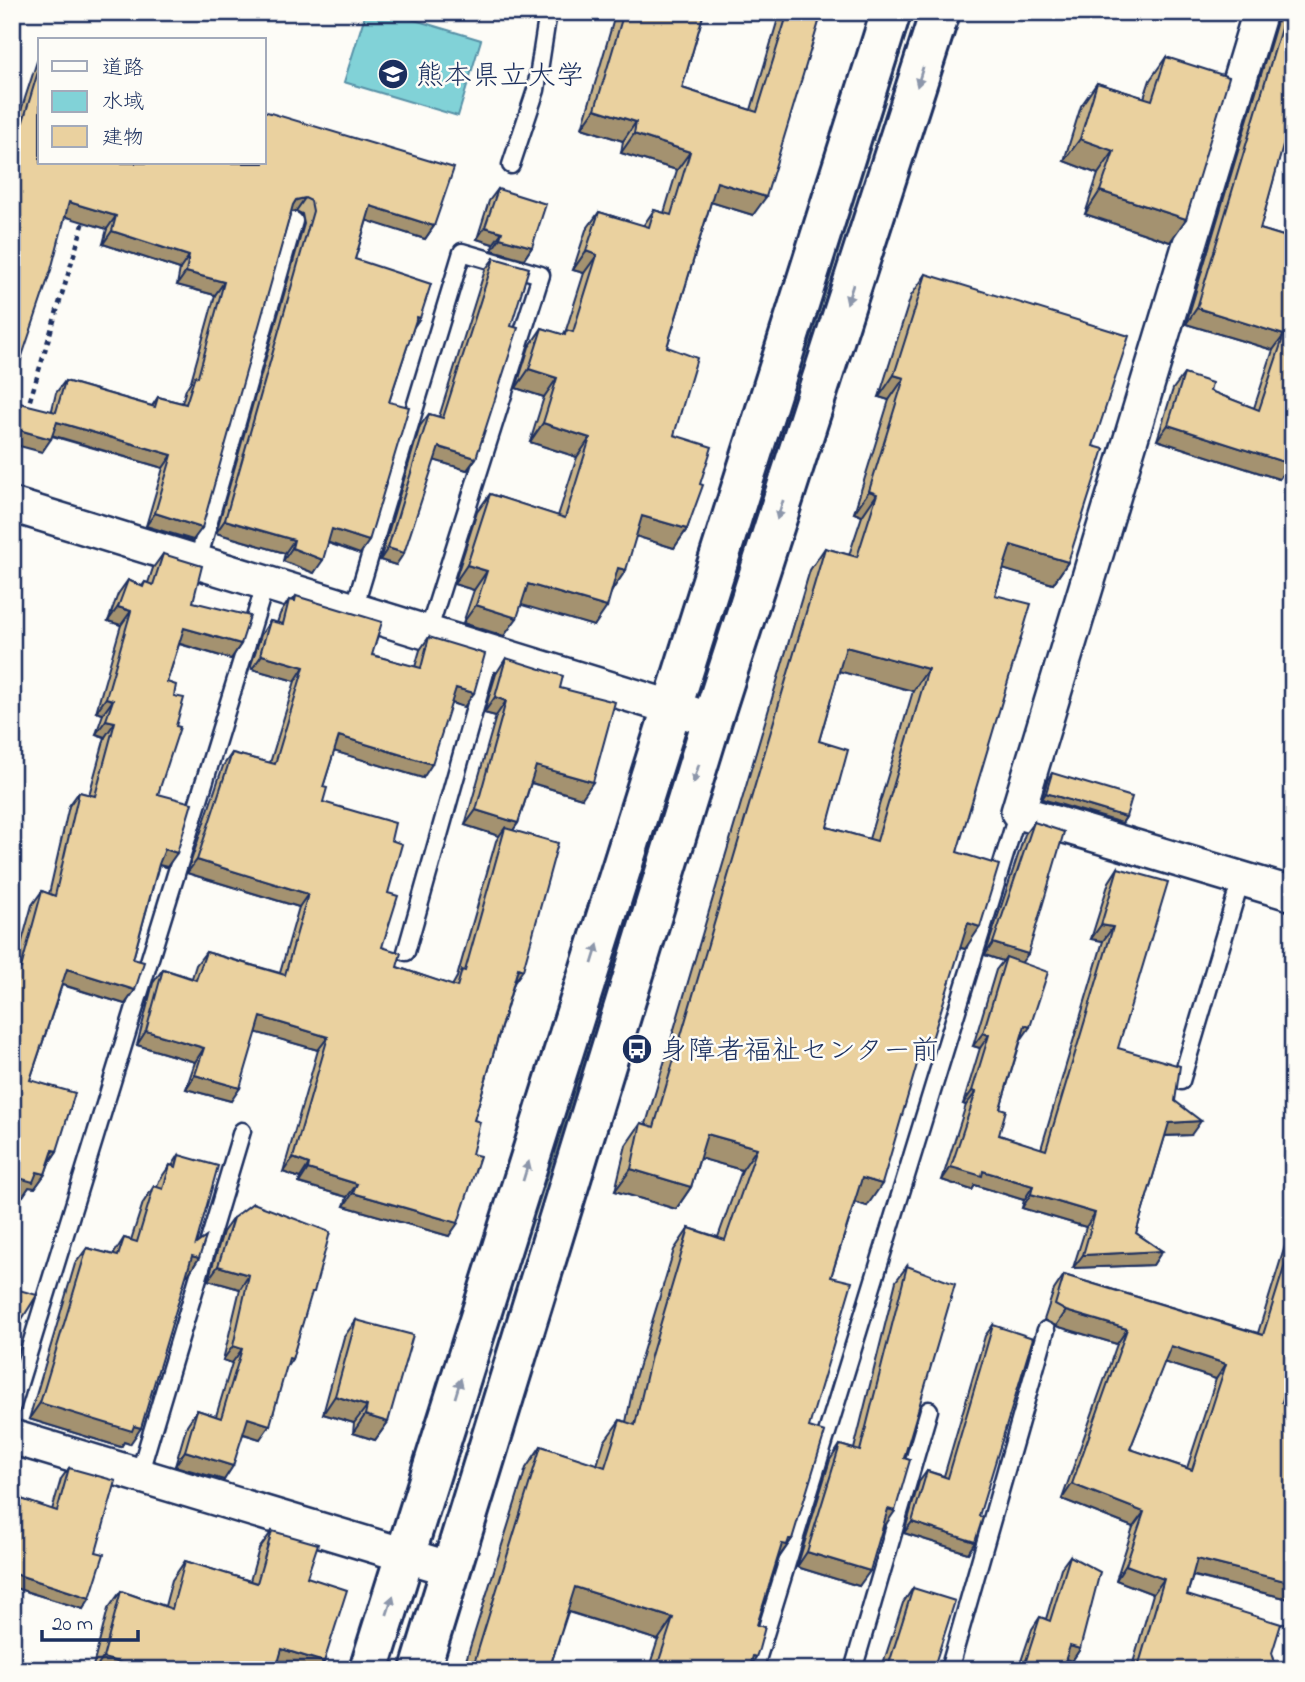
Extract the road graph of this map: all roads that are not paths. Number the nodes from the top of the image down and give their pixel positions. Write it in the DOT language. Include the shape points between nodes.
graph roads {
  1 [pos="548,12"];
  2 [pos="891,12"];
  3 [pos="940,12"];
  4 [pos="1260,12"];
  5 [pos="511,165"];
  6 [pos="294,221"];
  7 [pos="12,505"];
  8 [pos="198,560"];
  9 [pos="266,582"];
  10 [pos="354,609"];
  11 [pos="428,632"];
  12 [pos="491,651"];
  13 [pos="672,708"];
  14 [pos="712,720"];
  15 [pos="1018,812"];
  16 [pos="1241,879"];
  17 [pos="1293,894"];
  18 [pos="406,952"];
  19 [pos="1181,1082"];
  20 [pos="243,1130"];
  21 [pos="1046,1330"];
  22 [pos="12,1406"];
  23 [pos="929,1410"];
  24 [pos="12,1437"];
  25 [pos="139,1475"];
  26 [pos="406,1555"];
  27 [pos="451,1569"];
  28 [pos="1293,1630"];
  29 [pos="369,1670"];
  30 [pos="420,1670"];
  31 [pos="754,1670"];
  32 [pos="853,1670"];
  33 [pos="949,1670"];
  34 [pos="1272,1670"];
  1 -- 5 [label="lane" via="536,90"];
  2 -- 13 [label="street"];
  3 -- 14 [label="street, one-way"];
  4 -- 15 [label="street"];
  6 -- 8 [label="lane"];
  7 -- 8 [label="street"];
  8 -- 9 [label="street"];
  9 -- 10 [label="street"];
  9 -- 22 [label="lane"];
  10 -- 11 [label="street"];
  10 -- 11 [label="lane" via="462,252 541,275"];
  11 -- 12 [label="street"];
  12 -- 13 [label="street"];
  12 -- 18 [label="lane"];
  13 -- 14 [label="street"];
  26 -- 13 [label="street, one-way"];
  14 -- 27 [label="street, one-way"];
  15 -- 16 [label="street"];
  15 -- 31 [label="lane"];
  16 -- 17 [label="street"];
  16 -- 19 [label="lane"];
  20 -- 25 [label="lane"];
  21 -- 33 [label="lane"];
  23 -- 32 [label="lane"];
  24 -- 25 [label="street"];
  25 -- 26 [label="street"];
  26 -- 27 [label="street"];
  29 -- 26 [label="street, one-way"];
  27 -- 30 [label="street"];
  28 -- 34 [label="lane" via="1283,1634"];
}
